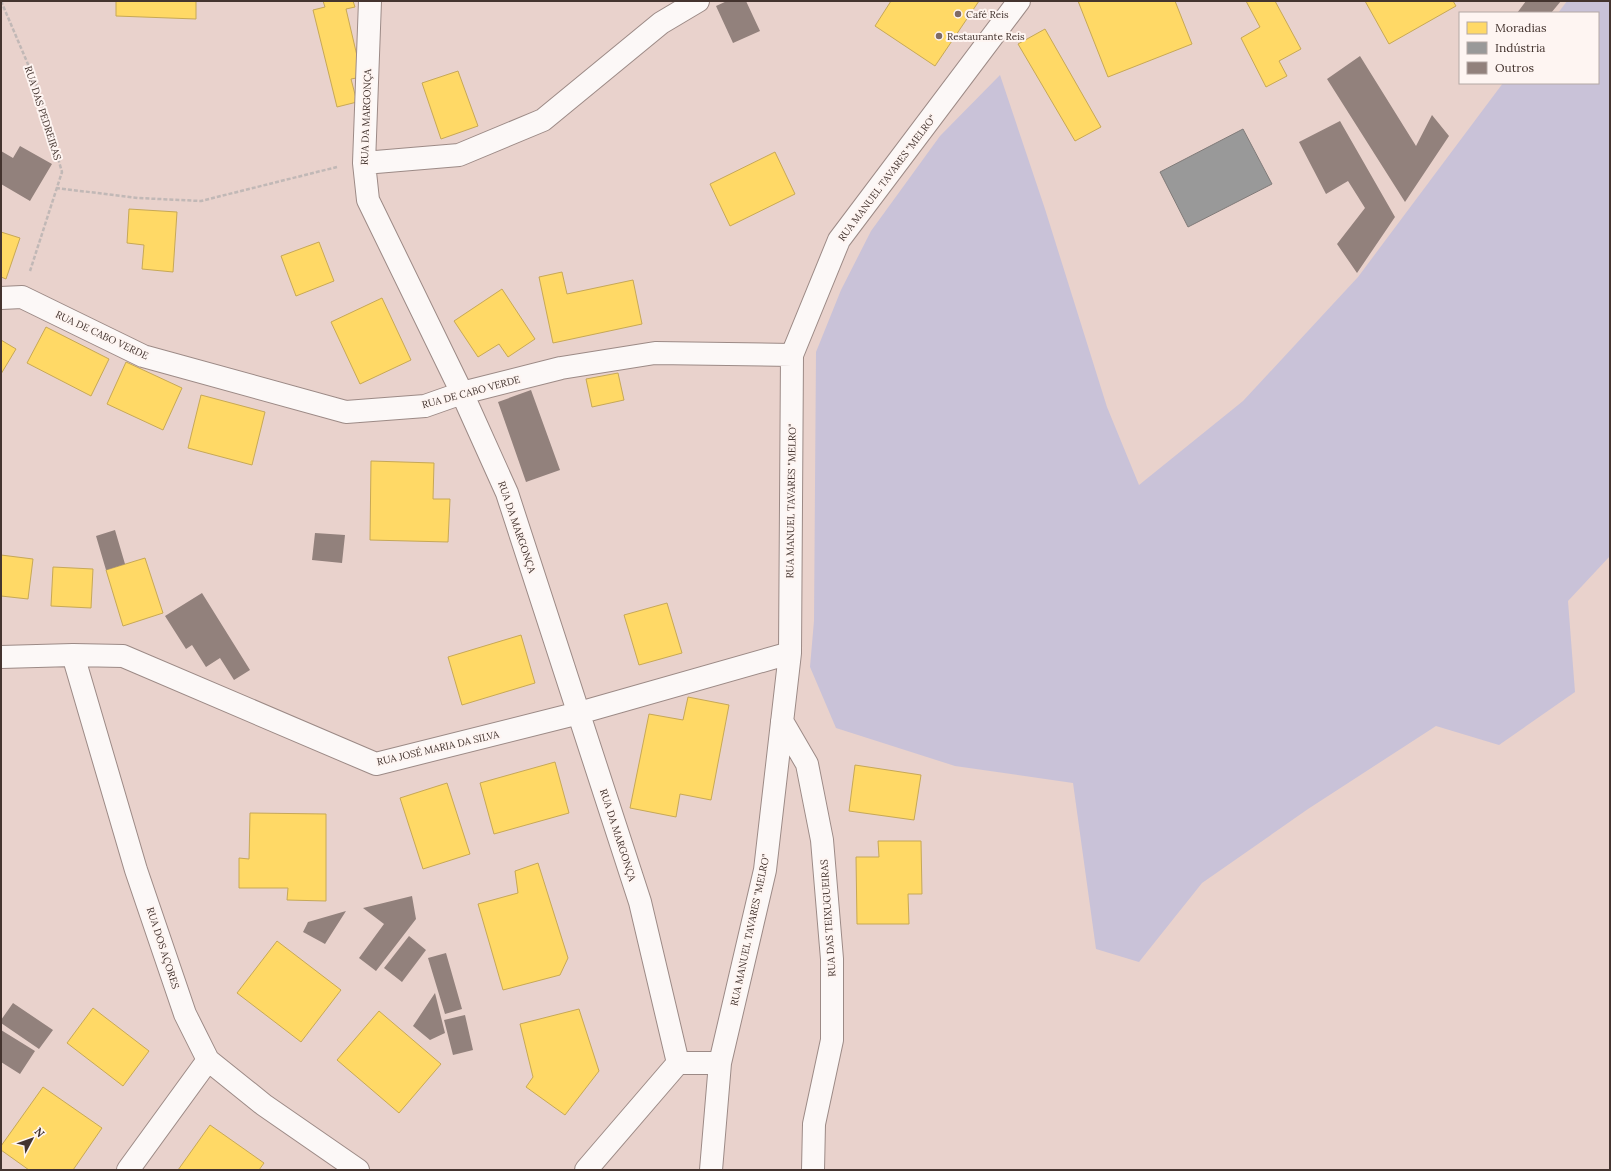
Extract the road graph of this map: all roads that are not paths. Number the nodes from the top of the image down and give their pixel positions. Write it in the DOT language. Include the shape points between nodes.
graph roads {
  1 [pos="370,1"];
  2 [pos="698,1"];
  3 [pos="1019,1"];
  4 [pos="364,163"];
  5 [pos="11,298"];
  6 [pos="1,306"];
  7 [pos="792,355"];
  8 [pos="462,393"];
  9 [pos="790,653"];
  10 [pos="73,655"];
  11 [pos="1,657"];
  12 [pos="579,713"];
  13 [pos="782,721"];
  14 [pos="208,1060"];
  15 [pos="678,1063"];
  16 [pos="720,1063"];
  17 [pos="128,1170"];
  18 [pos="358,1170"];
  19 [pos="586,1170"];
  20 [pos="711,1170"];
  21 [pos="812,1170"];
  1 -- 4 [label="street, RUA DA MARGONÇA"];
  2 -- 4 [label="street" via="662,23 543,120 459,155"];
  3 -- 7 [label="street, RUA MANUEL TAVARES \"MELRO\"" via="839,240"];
  4 -- 8 [label="street, RUA DA MARGONÇA" via="368,200"];
  5 -- 6 [label="street"];
  5 -- 8 [label="street, RUA DE CABO VERDE" via="143,356 346,412 424,406"];
  7 -- 8 [label="street, RUA DE CABO VERDE" via="655,353 561,368"];
  7 -- 9 [label="street, RUA MANUEL TAVARES \"MELRO\""];
  8 -- 12 [label="street, RUA DA MARGONÇA" via="507,493"];
  9 -- 12 [label="street, RUA JOSÉ MARIA DA SILVA"];
  9 -- 13 [label="street, RUA MANUEL TAVARES \"MELRO\""];
  10 -- 11 [label="street, RUA JOSÉ MARIA DA SILVA"];
  10 -- 12 [label="street, RUA JOSÉ MARIA DA SILVA" via="123,656 376,764"];
  10 -- 14 [label="street, RUA DOS AÇORES" via="144,892 185,1014"];
  12 -- 15 [label="street, RUA DA MARGONÇA" via="640,902"];
  13 -- 16 [label="street, RUA MANUEL TAVARES \"MELRO\"" via="765,870"];
  13 -- 21 [label="street, RUA DAS TEIXUGUEIRAS" via="808,764 822,840 832,960 832,1040 814,1124"];
  14 -- 17 [label="street"];
  14 -- 18 [label="street, RUA DOS AÇORES" via="264,1105"];
  15 -- 16 [label="street"];
  15 -- 19 [label="street"];
  16 -- 20 [label="street, RUA MANUEL TAVARES \"MELRO\""];
}
